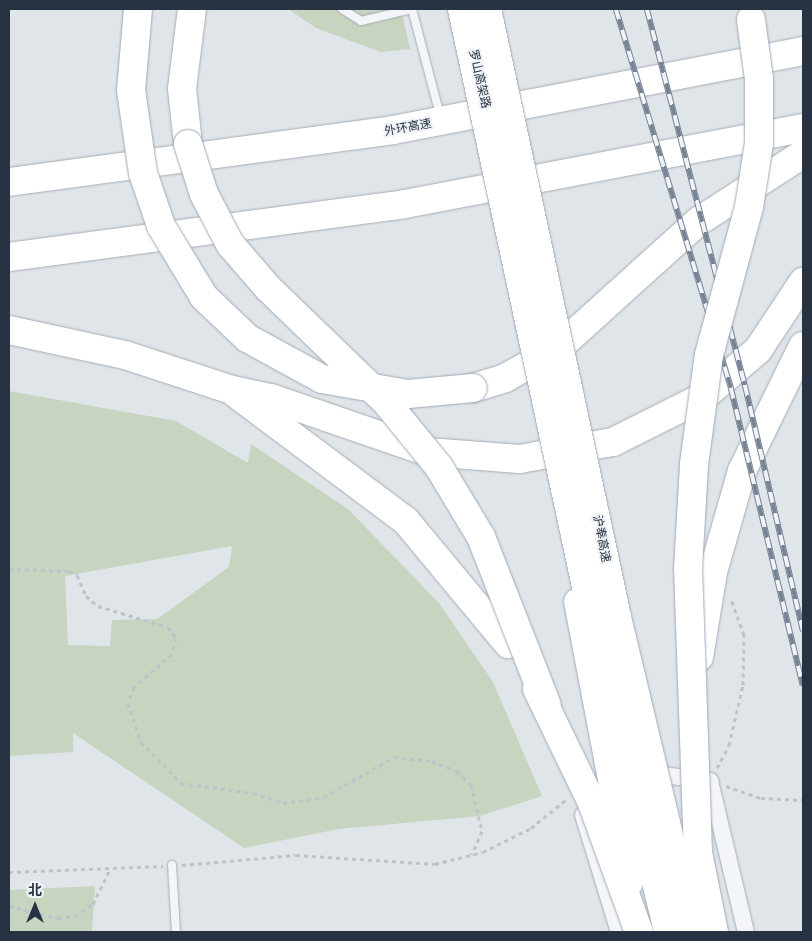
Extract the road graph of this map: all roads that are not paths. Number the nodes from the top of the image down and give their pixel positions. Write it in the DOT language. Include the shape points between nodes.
graph roads {
  1 [pos="138,9"];
  2 [pos="192,9"];
  3 [pos="342,9"];
  4 [pos="412,9"];
  5 [pos="450,9"];
  6 [pos="462,9"];
  7 [pos="487,9"];
  8 [pos="497,9"];
  9 [pos="748,9"];
  10 [pos="803,51"];
  11 [pos="442,122"];
  12 [pos="803,128"];
  13 [pos="506,146"];
  14 [pos="803,154"];
  15 [pos="9,182"];
  16 [pos="9,257"];
  17 [pos="803,282"];
  18 [pos="9,330"];
  19 [pos="803,346"];
  20 [pos="232,390"];
  21 [pos="547,706"];
  22 [pos="692,743"];
  23 [pos="172,865"];
  24 [pos="176,932"];
  25 [pos="619,932"];
  26 [pos="639,932"];
  27 [pos="668,932"];
  28 [pos="692,932"];
  29 [pos="699,932"];
  30 [pos="714,932"];
  31 [pos="746,932"];
  1 -- 14 [label="highway, bridge" via="132,90 143,173 162,226 204,297 247,338 322,378 408,394 473,388 505,378 556,350 699,220"];
  2 -- 21 [label="highway, bridge" via="182,89 188,144 208,202 230,244 268,288 386,402 439,467 481,536"];
  3 -- 4 [label="lane" via="361,21"];
  4 -- 11 [label="lane"];
  5 -- 26 [label="main road, bridge" via="541,424"];
  6 -- 13 [label="highway, 罗山高架路, bridge"];
  7 -- 13 [label="highway, 罗山高架路, bridge"];
  8 -- 29 [label="main road"];
  9 -- 22 [label="highway, bridge" via="758,80 759,143 749,207 709,355 694,464 687,588"];
  10 -- 11 [label="highway, 外环高速"];
  11 -- 15 [label="highway, 外环高速" via="261,150"];
  12 -- 16 [label="highway" via="406,204"];
  13 -- 27 [label="highway, 沪奉高速, bridge" via="602,658"];
  13 -- 28 [label="highway, 沪奉高速, bridge"];
  17 -- 20 [label="highway" via="758,350 710,392 667,418 583,450 520,459 482,459 428,452 271,398"];
  18 -- 20 [label="highway" via="125,355"];
  19 -- 22 [label="highway, bridge" via="742,471 713,572 701,634"];
  20 -- 21 [label="highway, bridge" via="312,446 406,521 485,613"];
  21 -- 26 [label="highway, bridge" via="592,803"];
  22 -- 30 [label="highway, bridge" via="698,853"];
  23 -- 24 [label="lane"];
  25 -- 31 [label="street" via="577,794 643,772 710,781"];
}
